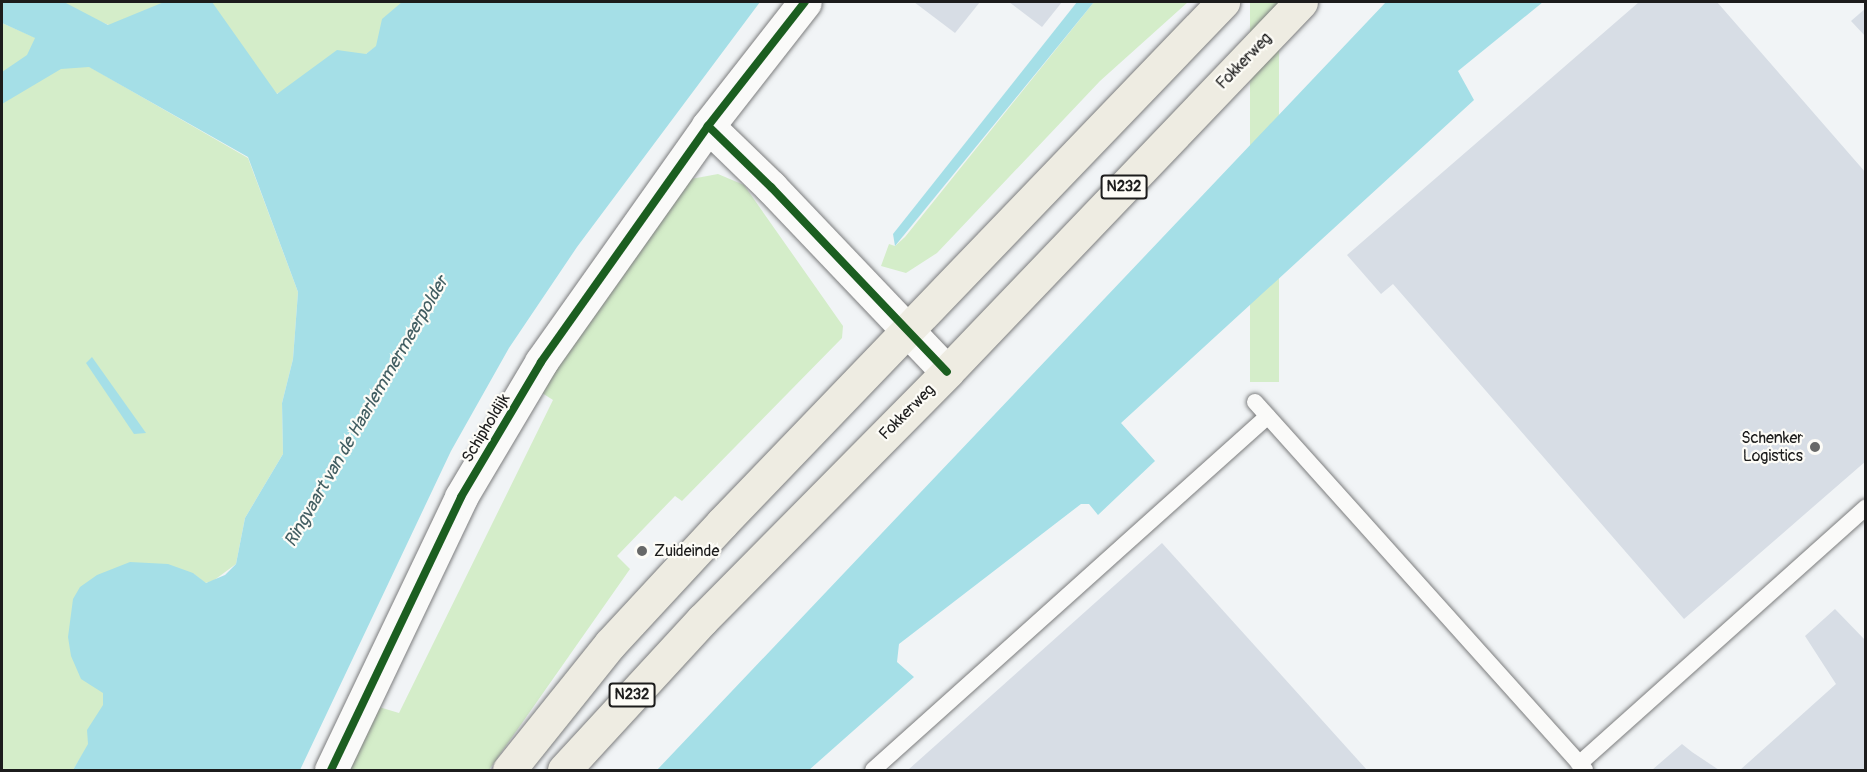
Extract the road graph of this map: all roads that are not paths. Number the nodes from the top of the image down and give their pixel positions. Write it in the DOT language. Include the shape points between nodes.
graph roads {
  1 [pos="805,2"];
  2 [pos="1223,2"];
  3 [pos="1301,2"];
  4 [pos="708,126"];
  5 [pos="905,333"];
  6 [pos="947,372"];
  7 [pos="1255,402"];
  8 [pos="1268,416"];
  9 [pos="1866,507"];
  10 [pos="1582,767"];
  11 [pos="331,771"];
  12 [pos="509,771"];
  13 [pos="564,771"];
  14 [pos="873,771"];
  1 -- 4 [label="street, Schipholdijk"];
  2 -- 5 [label="main road, N232"];
  3 -- 6 [label="main road, Fokkerweg / N232"];
  4 -- 5 [label="street" via="771,187"];
  4 -- 11 [label="street, Schipholdijk" via="542,362 460,497"];
  5 -- 6 [label="street"];
  5 -- 12 [label="main road, N232" via="610,644"];
  6 -- 13 [label="main road, Fokkerweg / N232" via="702,620"];
  7 -- 8 [label="lane"];
  8 -- 10 [label="lane"];
  8 -- 14 [label="lane"];
  9 -- 10 [label="lane"];
}
